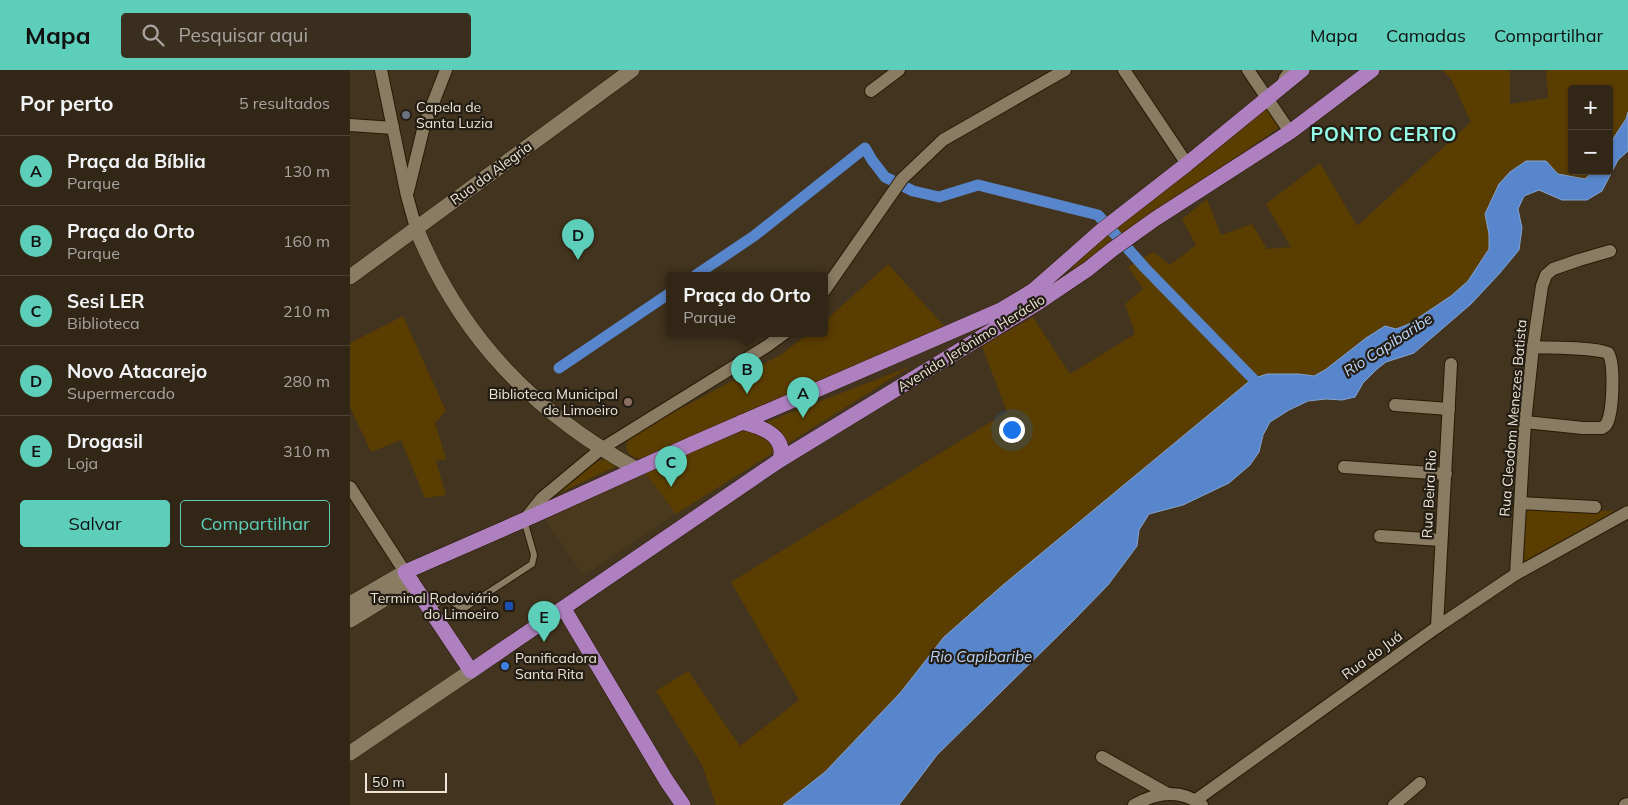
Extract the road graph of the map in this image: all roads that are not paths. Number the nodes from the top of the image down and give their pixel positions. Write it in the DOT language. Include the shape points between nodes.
graph roads {
  1 [pos="381,70"];
  2 [pos="446,70"];
  3 [pos="632,70"];
  4 [pos="899,70"];
  5 [pos="1065,70"];
  6 [pos="1124,70"];
  7 [pos="1248,70"];
  8 [pos="1287,70"];
  9 [pos="1302,70"];
  10 [pos="1372,70"];
  11 [pos="1279,87"];
  12 [pos="871,91"];
  13 [pos="1267,97"];
  14 [pos="350,125"];
  15 [pos="393,128"];
  16 [pos="1290,132"];
  17 [pos="1187,164"];
  18 [pos="407,196"];
  19 [pos="416,228"];
  20 [pos="1610,251"];
  21 [pos="350,278"];
  22 [pos="828,285"];
  23 [pos="779,337"];
  24 [pos="1532,347"];
  25 [pos="1452,364"];
  26 [pos="1395,405"];
  27 [pos="1449,409"];
  28 [pos="742,422"];
  29 [pos="1525,422"];
  30 [pos="601,449"];
  31 [pos="780,460"];
  32 [pos="1344,467"];
  33 [pos="636,469"];
  34 [pos="1446,474"];
  35 [pos="350,487"];
  36 [pos="1520,503"];
  37 [pos="1595,507"];
  38 [pos="1628,512"];
  39 [pos="524,520"];
  40 [pos="1380,536"];
  41 [pos="1441,540"];
  42 [pos="1516,574"];
  43 [pos="408,577"];
  44 [pos="350,604"];
  45 [pos="564,609"];
  46 [pos="431,611"];
  47 [pos="350,620"];
  48 [pos="1437,627"];
  49 [pos="471,671"];
  50 [pos="350,754"];
  51 [pos="1102,757"];
  52 [pos="1420,783"];
  53 [pos="1168,794"];
  54 [pos="1199,802"];
  55 [pos="683,805"];
  56 [pos="1134,805"];
  57 [pos="1394,805"];
  1 -- 15 [label="street"];
  2 -- 18 [label="street" via="424,126"];
  3 -- 19 [label="street, Rua da Alegria"];
  4 -- 12 [label="street"];
  5 -- 22 [label="street" via="943,140 899,184"];
  6 -- 17 [label="street"];
  7 -- 13 [label="street"];
  8 -- 11 [label="lane"];
  9 -- 11 [label="main road, Avenida Jerônimo Heráclio"];
  10 -- 16 [label="main road, Avenida Jerônimo Heráclio"];
  11 -- 13 [label="main road, Avenida Jerônimo Heráclio"];
  13 -- 16 [label="street"];
  13 -- 17 [label="main road, Avenida Jerônimo Heráclio"];
  14 -- 15 [label="street"];
  15 -- 18 [label="street"];
  16 -- 31 [label="main road, Avenida Jerônimo Heráclio" via="1222,175 1039,302"];
  17 -- 28 [label="main road, Avenida Jerônimo Heráclio" via="1118,217 1034,290 1002,310"];
  18 -- 19 [label="street"];
  19 -- 21 [label="street, Rua da Alegria"];
  19 -- 30 [label="street" via="455,306 492,356 538,400"];
  20 -- 24 [label="street, Rua Cleodom Menezes Batista" via="1548,272 1542,286"];
  23 -- 30 [label="street"];
  24 -- 29 [label="street, Rua Cleodom Menezes Batista"];
  24 -- 29 [label="street" via="1608,353 1612,360 1611,403 1608,421 1602,428"];
  25 -- 27 [label="street, Rua Beira Rio"];
  26 -- 27 [label="street"];
  27 -- 34 [label="street, Rua Beira Rio"];
  28 -- 31 [label="main road" via="772,433 781,446"];
  28 -- 33 [label="main road, Avenida Jerônimo Heráclio"];
  29 -- 36 [label="street, Rua Cleodom Menezes Batista"];
  30 -- 33 [label="street"];
  30 -- 39 [label="street" via="542,498"];
  31 -- 45 [label="main road, Avenida Jerônimo Heráclio"];
  32 -- 34 [label="street"];
  33 -- 39 [label="main road, Avenida Jerônimo Heráclio"];
  34 -- 41 [label="street, Rua Beira Rio"];
  35 -- 43 [label="street"];
  36 -- 37 [label="street"];
  36 -- 42 [label="street, Rua Cleodom Menezes Batista"];
  38 -- 42 [label="street, Rua do Juá"];
  39 -- 43 [label="main road, Avenida Jerônimo Heráclio"];
  39 -- 46 [label="lane" via="534,555 532,564 466,607 446,599"];
  40 -- 41 [label="street"];
  41 -- 48 [label="street, Rua Beira Rio"];
  42 -- 48 [label="street, Rua do Juá"];
  43 -- 44 [label="street"];
  43 -- 46 [label="main road"];
  43 -- 47 [label="street"];
  45 -- 49 [label="main road, Avenida Jerônimo Heráclio"];
  45 -- 55 [label="main road"];
  46 -- 49 [label="main road"];
  48 -- 54 [label="street, Rua do Juá"];
  49 -- 50 [label="street"];
  51 -- 53 [label="street"];
  52 -- 57 [label="street"];
  53 -- 54 [label="street, Rua do Juá"];
  53 -- 56 [label="street, Rua do Juá"];
}
